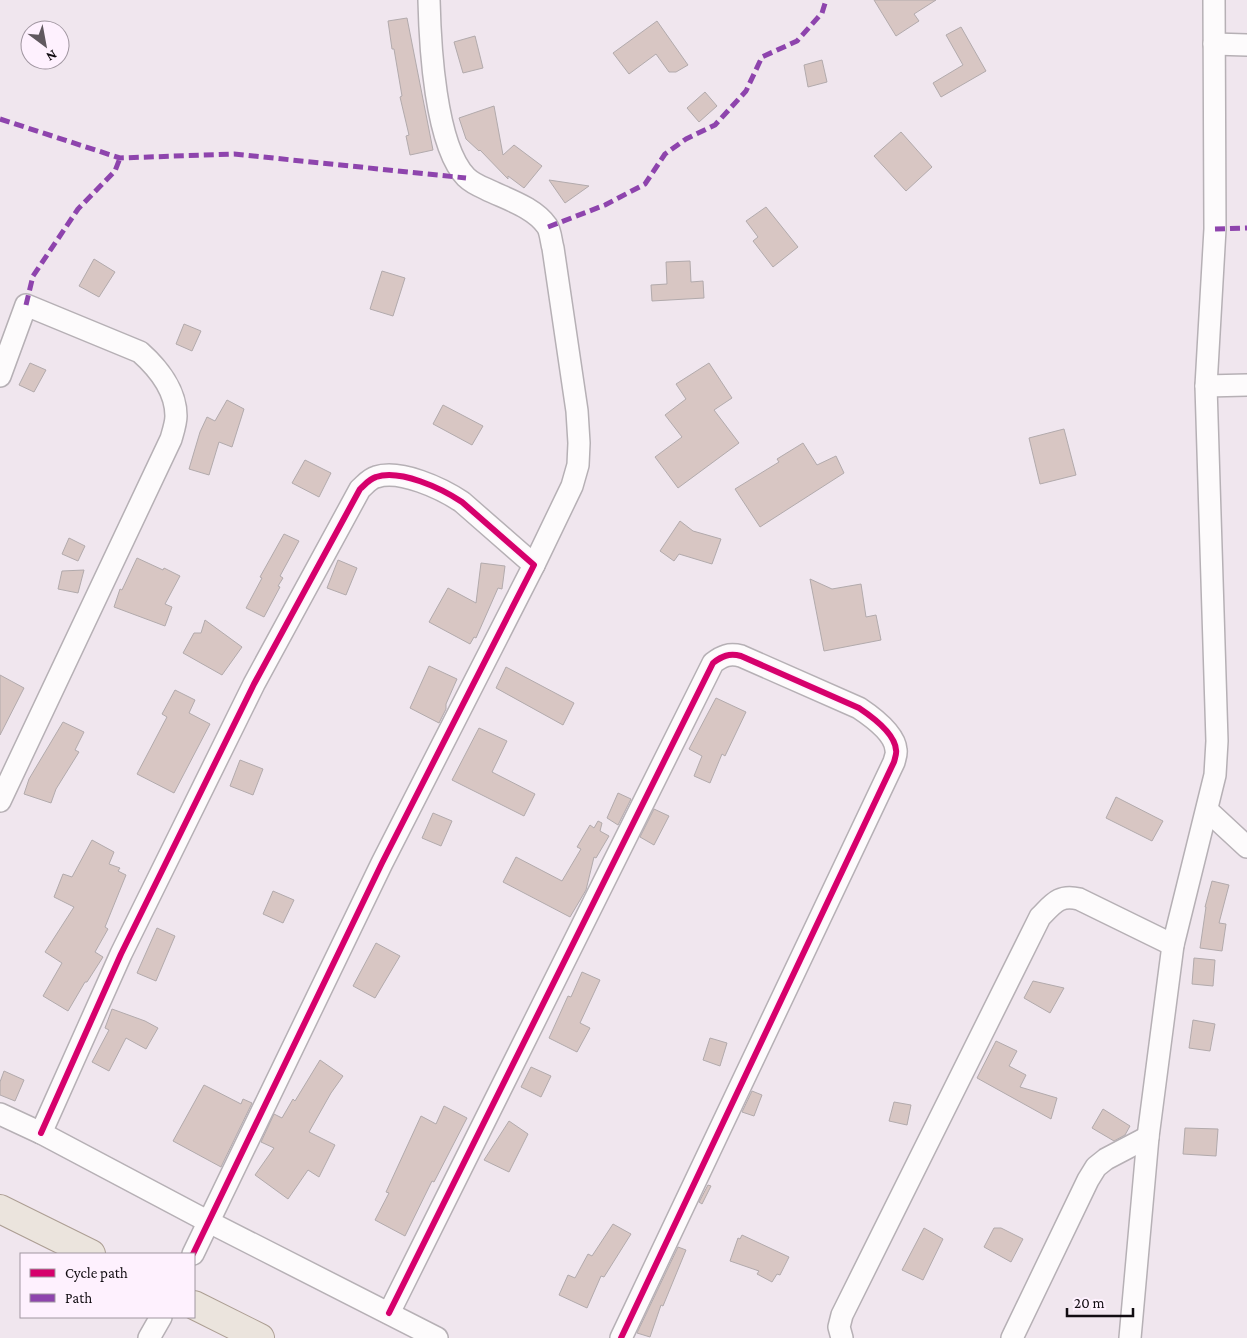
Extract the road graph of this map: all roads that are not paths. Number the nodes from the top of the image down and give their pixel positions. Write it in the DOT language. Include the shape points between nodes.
graph roads {
  1 [pos="429,0"];
  2 [pos="1214,0"];
  3 [pos="1214,44"];
  4 [pos="1247,44"];
  5 [pos="0,376"];
  6 [pos="1247,385"];
  7 [pos="1206,386"];
  8 [pos="534,565"];
  9 [pos="0,801"];
  10 [pos="1207,810"];
  11 [pos="1247,847"];
  12 [pos="1173,946"];
  13 [pos="0,1114"];
  14 [pos="41,1133"];
  15 [pos="1148,1136"];
  16 [pos="0,1209"];
  17 [pos="209,1222"];
  18 [pos="89,1253"];
  19 [pos="194,1253"];
  20 [pos="195,1306"];
  21 [pos="390,1313"];
  22 [pos="160,1318"];
  23 [pos="149,1338"];
  24 [pos="260,1338"];
  25 [pos="437,1338"];
  26 [pos="621,1338"];
  27 [pos="842,1338"];
  28 [pos="1012,1338"];
  29 [pos="1130,1338"];
  1 -- 8 [label="street" via="437,100 455,162 466,178 534,212 548,228 553,248 577,411 578,466 572,486"];
  2 -- 3 [label="street"];
  3 -- 4 [label="street"];
  3 -- 7 [label="street" via="1216,229"];
  5 -- 9 [label="street" via="26,305 140,352 154,364 165,381 176,417 171,439"];
  6 -- 7 [label="street"];
  7 -- 10 [label="street" via="1217,742 1215,775"];
  8 -- 14 [label="street" via="448,493 394,475 374,477 360,489 254,684 121,954"];
  8 -- 17 [label="street" via="382,863"];
  10 -- 11 [label="street"];
  10 -- 12 [label="street"];
  12 -- 15 [label="street"];
  12 -- 27 [label="street" via="1079,898 1069,896 1057,900 1040,917 842,1315 839,1327"];
  13 -- 14 [label="street"];
  14 -- 17 [label="street"];
  15 -- 28 [label="street" via="1096,1167"];
  15 -- 29 [label="street"];
  16 -- 18 [label="main road"];
  17 -- 19 [label="street"];
  17 -- 21 [label="street"];
  20 -- 24 [label="main road"];
  21 -- 25 [label="street"];
  21 -- 26 [label="street" via="712,663 731,654 859,708 885,729 896,750 894,762"];
  22 -- 23 [label="street"];
}
